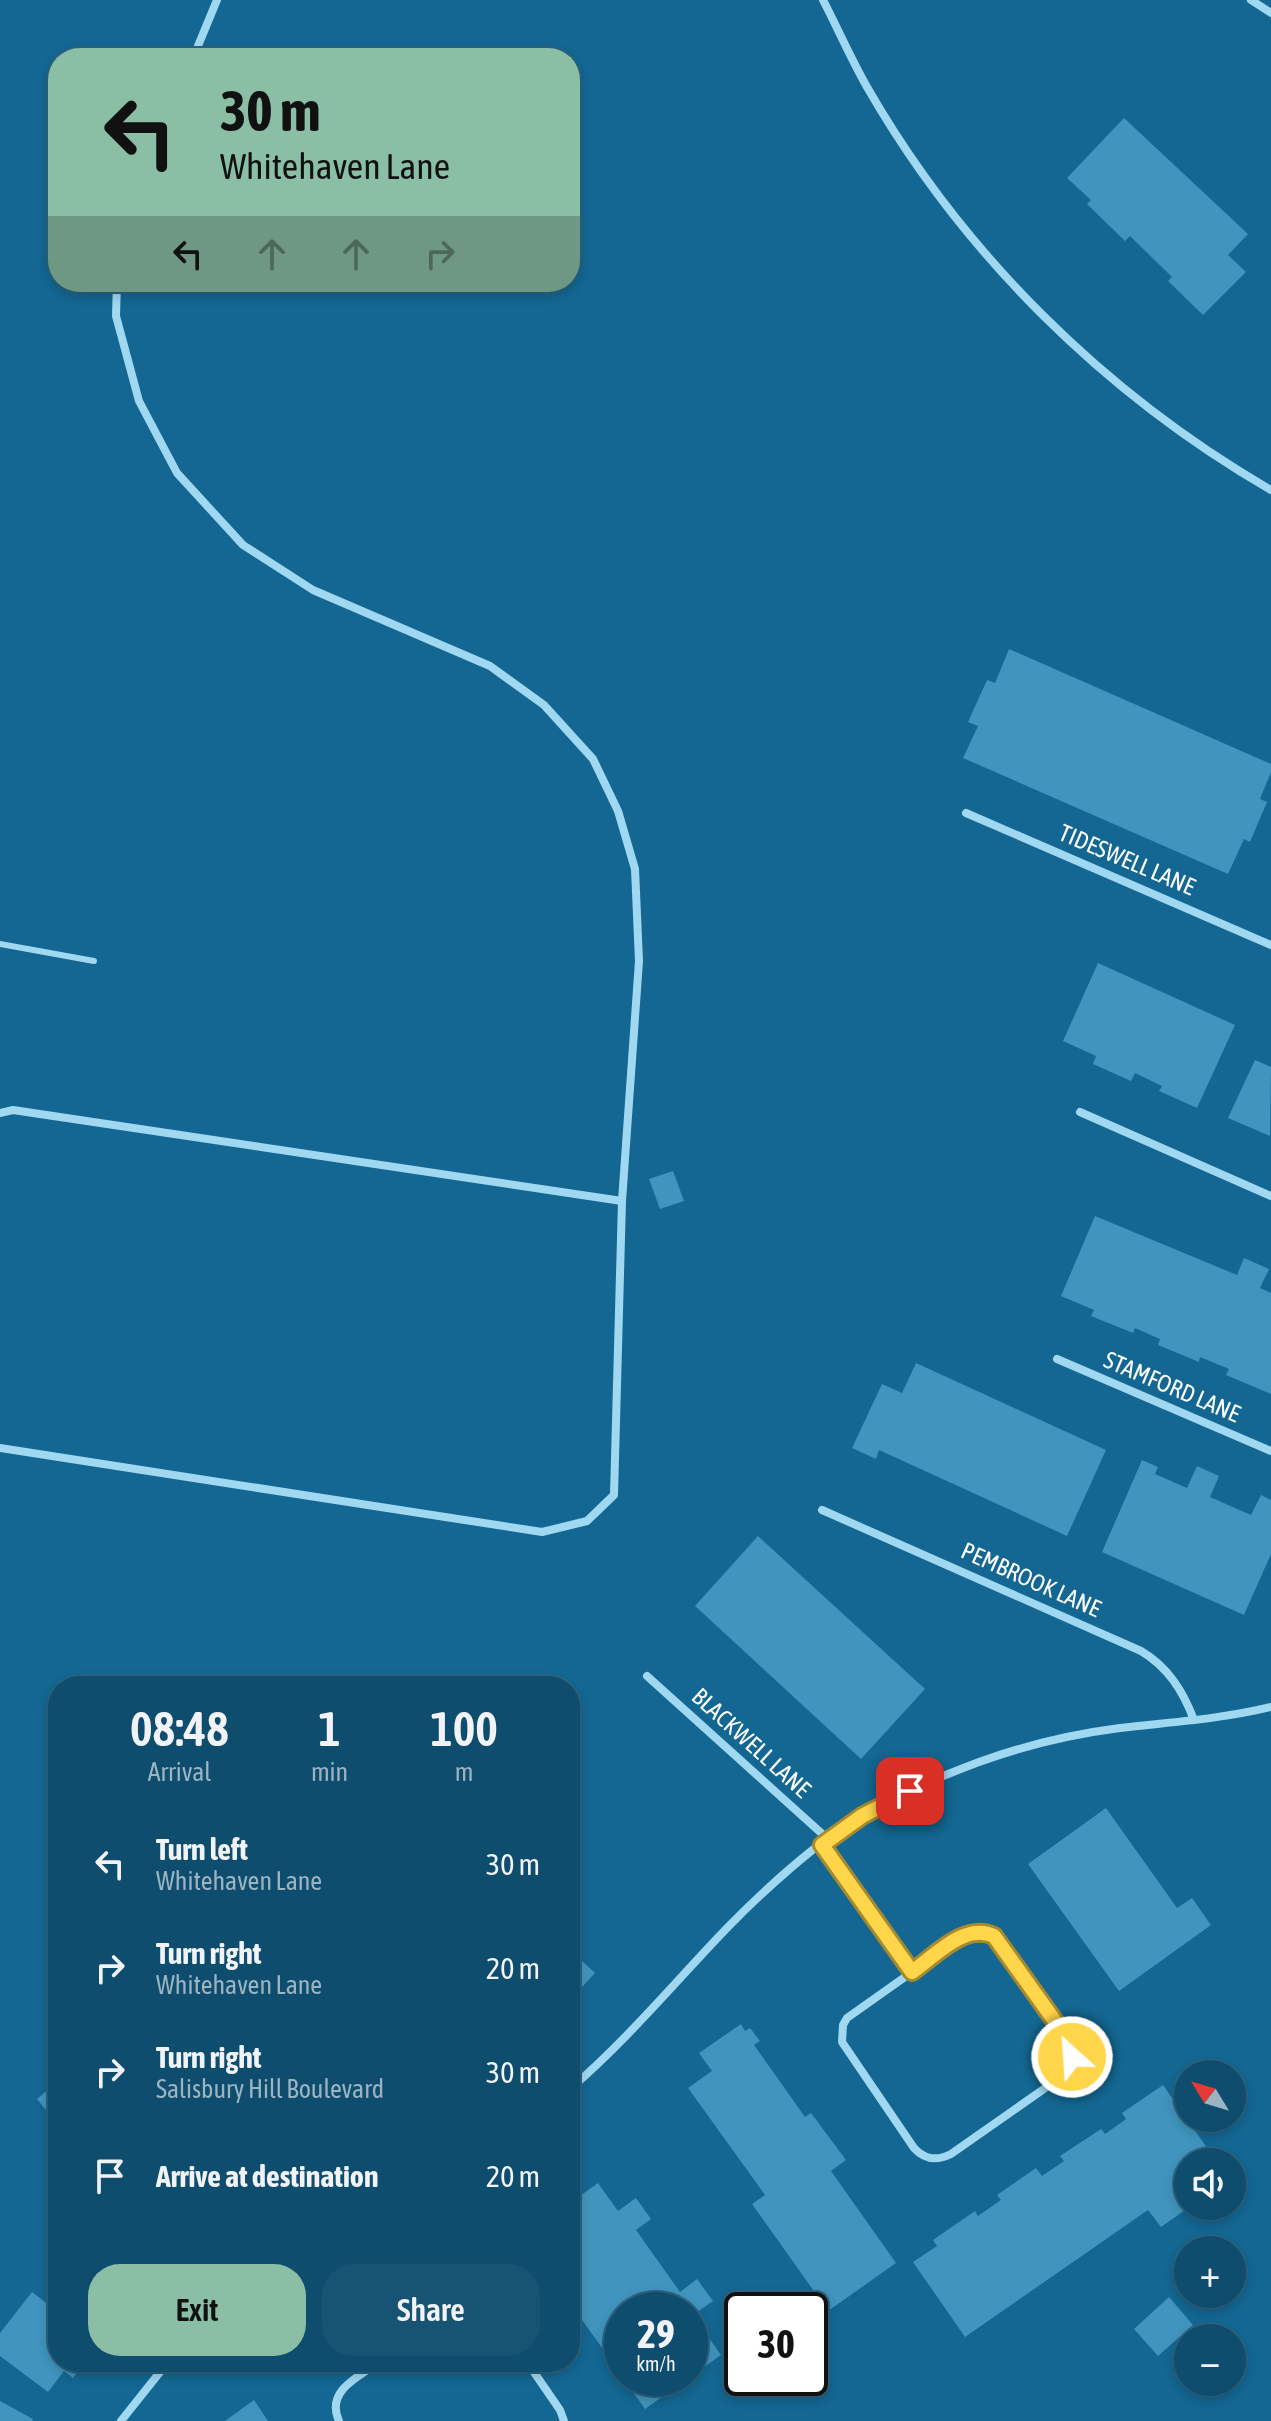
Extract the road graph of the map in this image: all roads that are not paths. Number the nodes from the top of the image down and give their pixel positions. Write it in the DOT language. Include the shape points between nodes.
graph roads {
  1 [pos="217,0"];
  2 [pos="823,0"];
  3 [pos="1251,0"];
  4 [pos="1271,13"];
  5 [pos="197,48"];
  6 [pos="117,292"];
  7 [pos="1271,490"];
  8 [pos="966,813"];
  9 [pos="0,944"];
  10 [pos="1271,945"];
  11 [pos="94,961"];
  12 [pos="1080,1112"];
  13 [pos="0,1113"];
  14 [pos="1271,1196"];
  15 [pos="622,1201"];
  16 [pos="1057,1359"];
  17 [pos="0,1448"];
  18 [pos="1271,1451"];
  19 [pos="822,1510"];
  20 [pos="647,1676"];
  21 [pos="1271,1707"];
  22 [pos="1194,1720"];
  23 [pos="825,1842"];
  24 [pos="912,1972"];
  25 [pos="580,2080"];
  26 [pos="160,2372"];
  27 [pos="359,2372"];
  28 [pos="534,2372"];
  29 [pos="121,2421"];
  30 [pos="339,2421"];
  31 [pos="564,2421"];
  1 -- 5 [label="street"];
  2 -- 7 [label="street" via="867,87 927,179 995,265 1072,344 1156,415"];
  3 -- 4 [label="street"];
  6 -- 15 [label="street" via="116,316 139,401 177,473 243,545 313,590 490,666 544,705 593,759 618,811 635,869 639,961"];
  8 -- 10 [label="street, TIDESWELL LANE"];
  9 -- 11 [label="lane"];
  12 -- 14 [label="street"];
  13 -- 15 [label="street" via="13,1110"];
  15 -- 17 [label="street" via="614,1495 587,1521 542,1532"];
  16 -- 18 [label="street, STAMFORD LANE"];
  19 -- 22 [label="street, PEMBROOK LANE" via="1141,1651 1169,1674"];
  20 -- 23 [label="street, BLACKWELL LANE"];
  21 -- 22 [label="street"];
  22 -- 23 [label="street" via="1053,1741 980,1762 886,1803"];
  23 -- 24 [label="street, BLACKWELL LANE"];
  23 -- 25 [label="street" via="729,1926"];
  24 -- 24 [label="street" via="970,1932 987,1932 1071,2048 1071,2065 1061,2077 951,2154 935,2159 914,2148 842,2042 847,2018"];
  26 -- 29 [label="street"];
  27 -- 30 [label="street" via="337,2398"];
  28 -- 31 [label="street"];
}
